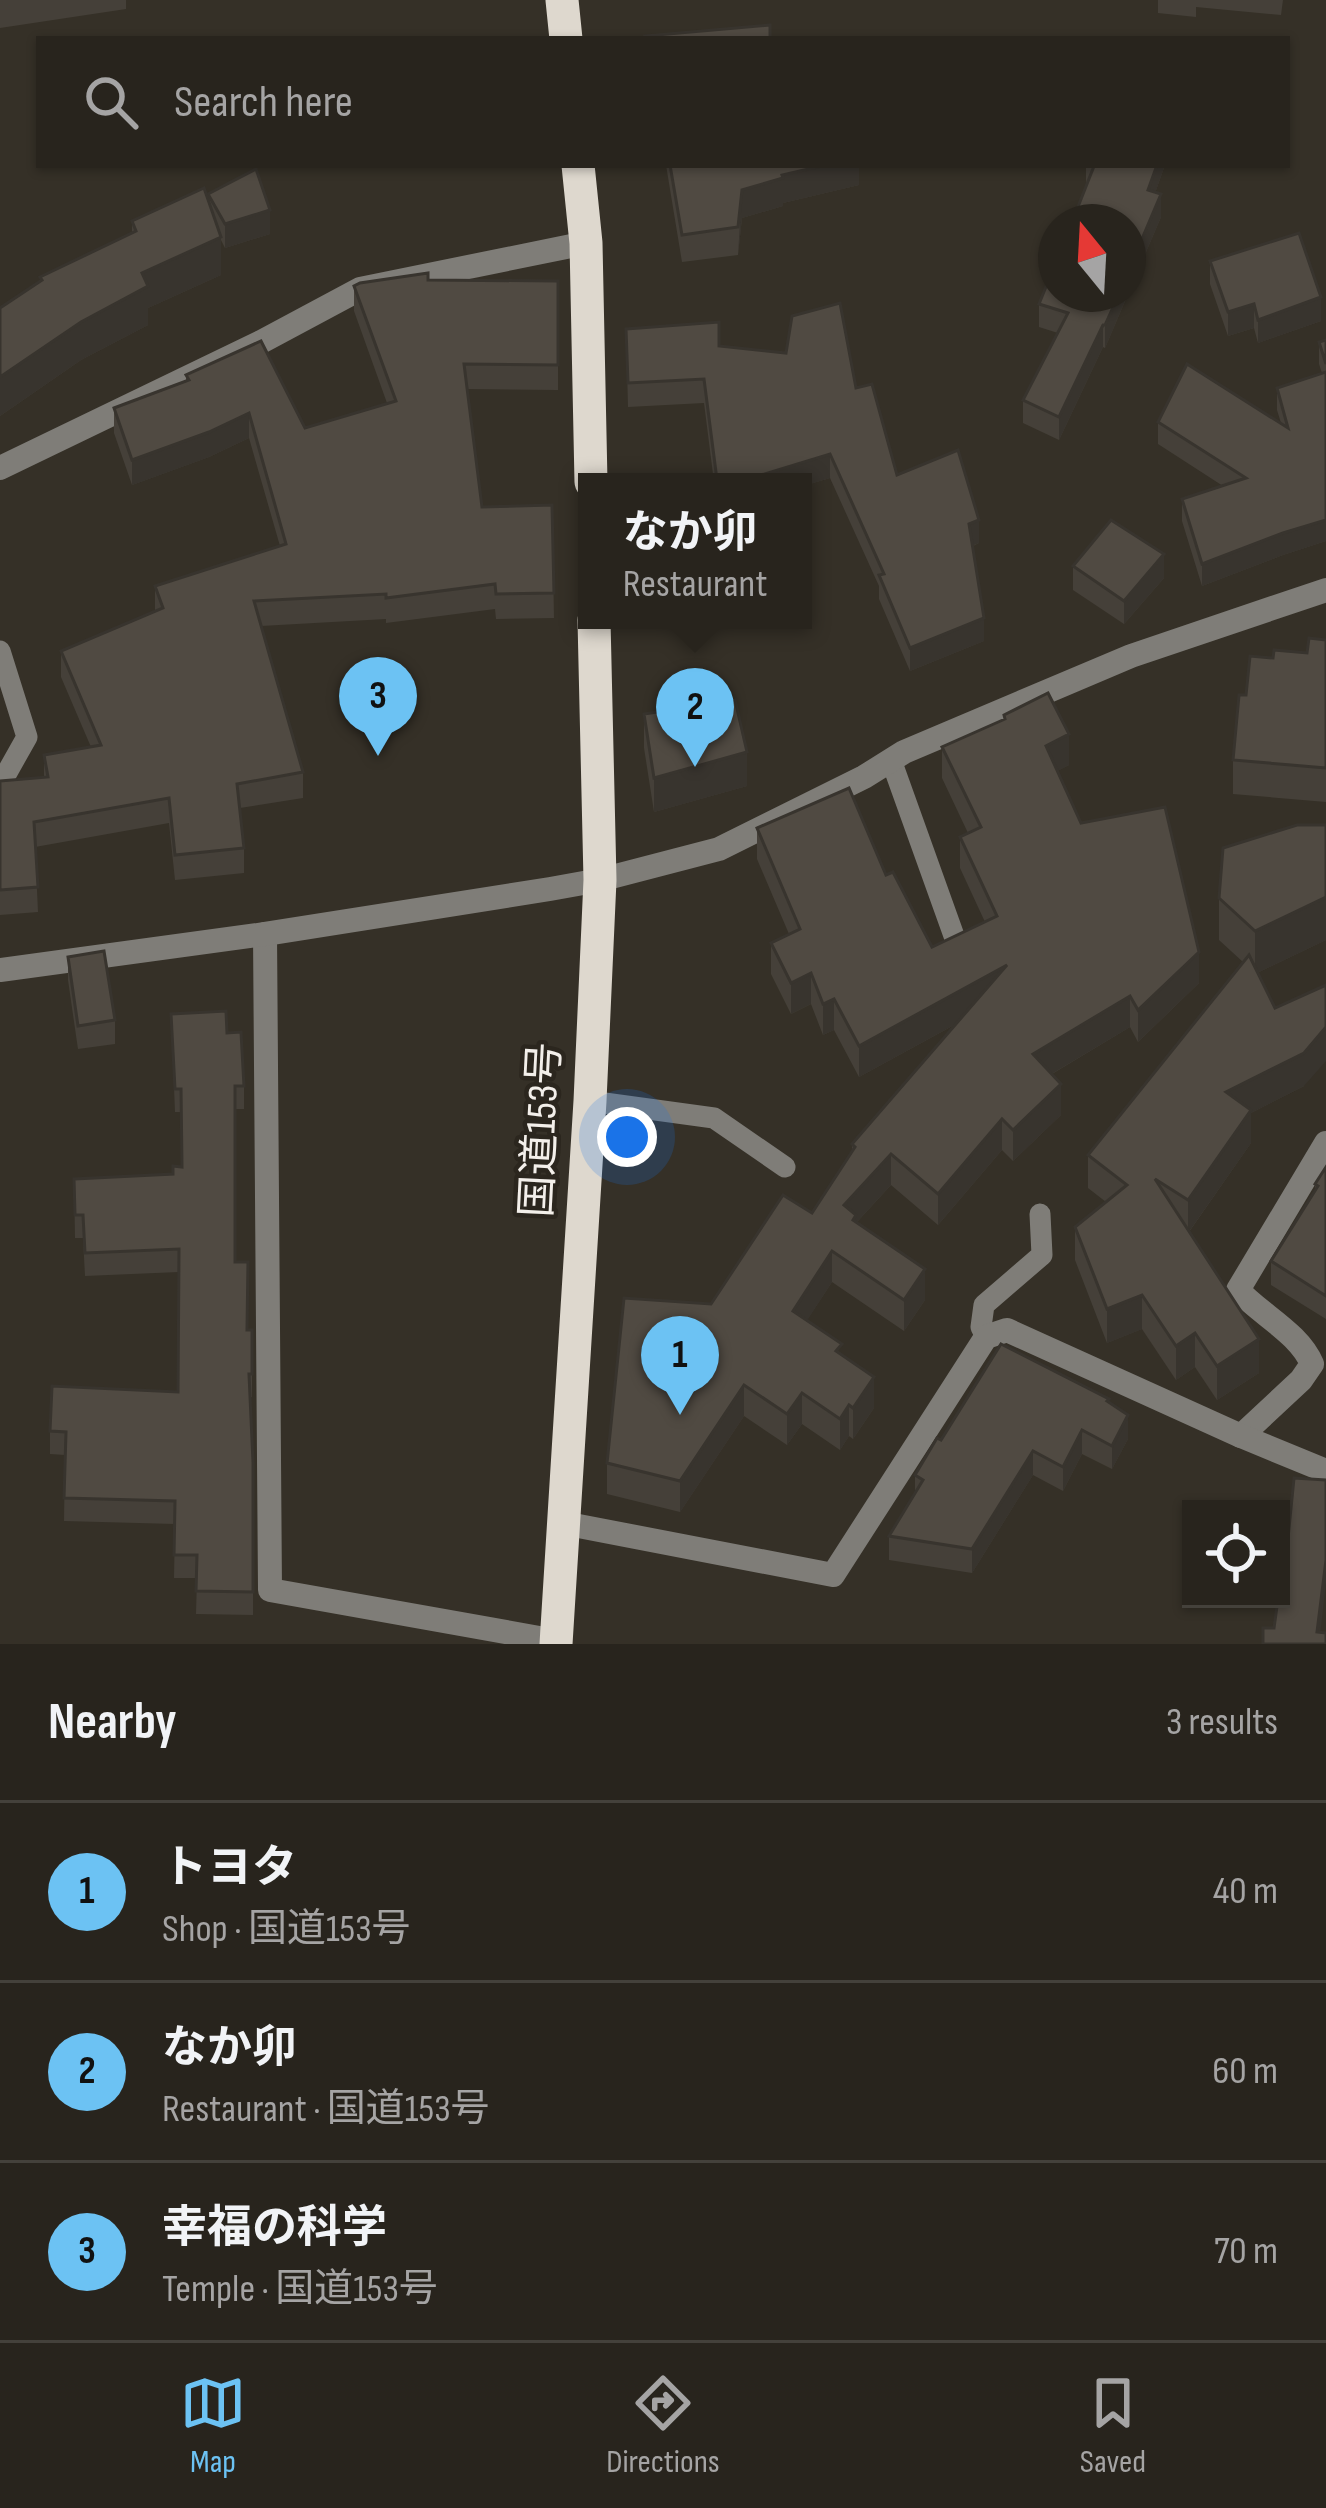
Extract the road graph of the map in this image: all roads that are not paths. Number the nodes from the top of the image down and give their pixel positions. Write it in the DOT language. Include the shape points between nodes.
graph roads {
  1 [pos="562,0"];
  2 [pos="566,36"];
  3 [pos="578,168"];
  4 [pos="586,243"];
  5 [pos="0,468"];
  6 [pos="591,473"];
  7 [pos="1326,590"];
  8 [pos="594,629"];
  9 [pos="0,651"];
  10 [pos="891,760"];
  11 [pos="0,785"];
  12 [pos="600,880"];
  13 [pos="265,934"];
  14 [pos="958,947"];
  15 [pos="0,970"];
  16 [pos="590,1101"];
  17 [pos="1326,1143"];
  18 [pos="785,1167"];
  19 [pos="1040,1214"];
  20 [pos="986,1336"];
  21 [pos="1241,1436"];
  22 [pos="1326,1471"];
  23 [pos="563,1523"];
  24 [pos="556,1643"];
  1 -- 2 [label="highway"];
  3 -- 4 [label="highway"];
  4 -- 5 [label="street" via="359,289"];
  4 -- 6 [label="highway"];
  7 -- 10 [label="street" via="1131,656"];
  8 -- 12 [label="highway, 国道153号"];
  9 -- 11 [label="lane" via="27,737"];
  10 -- 12 [label="street" via="719,849"];
  10 -- 14 [label="lane"];
  12 -- 13 [label="street"];
  12 -- 16 [label="highway, 国道153号"];
  13 -- 15 [label="street"];
  13 -- 24 [label="street" via="270,1590"];
  16 -- 18 [label="lane" via="714,1118"];
  16 -- 23 [label="highway, 国道153号"];
  17 -- 21 [label="street" via="1238,1290 1306,1348 1312,1364"];
  19 -- 20 [label="lane" via="1042,1256 984,1305"];
  20 -- 21 [label="street" via="1007,1330"];
  20 -- 23 [label="street" via="833,1575"];
  21 -- 22 [label="street"];
  23 -- 24 [label="highway, 国道153号"];
}
